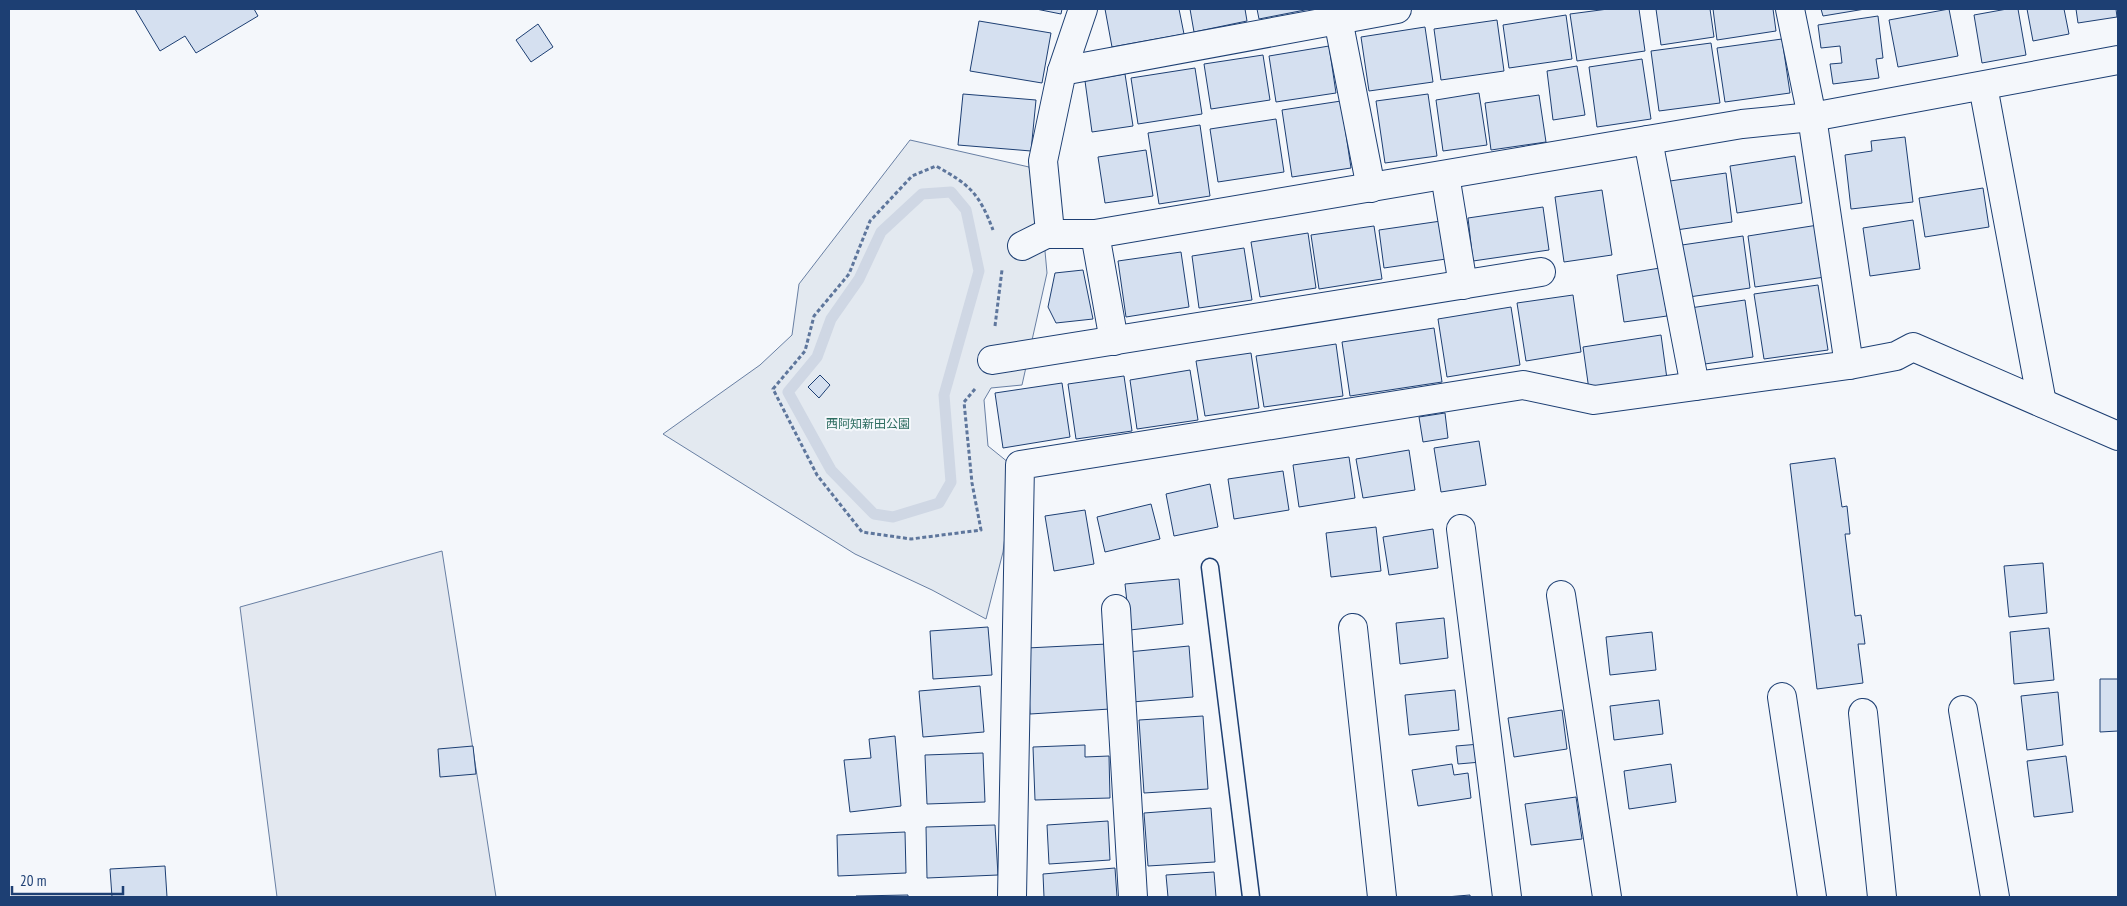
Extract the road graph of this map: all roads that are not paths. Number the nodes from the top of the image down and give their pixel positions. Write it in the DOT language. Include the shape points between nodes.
graph roads {
  1 [pos="1083,9"];
  2 [pos="1397,9"];
  3 [pos="1790,9"];
  4 [pos="1337,14"];
  5 [pos="2118,60"];
  6 [pos="1062,71"];
  7 [pos="1983,86"];
  8 [pos="1812,117"];
  9 [pos="1648,140"];
  10 [pos="1444,175"];
  11 [pos="1371,188"];
  12 [pos="1046,234"];
  13 [pos="1095,234"];
  14 [pos="1013,251"];
  15 [pos="1541,272"];
  16 [pos="1463,285"];
  17 [pos="1114,341"];
  18 [pos="992,360"];
  19 [pos="1849,365"];
  20 [pos="1695,386"];
  21 [pos="2042,403"];
  22 [pos="2118,436"];
  23 [pos="1461,529"];
  24 [pos="1210,567"];
  25 [pos="1561,595"];
  26 [pos="1116,609"];
  27 [pos="1353,628"];
  28 [pos="1782,697"];
  29 [pos="1963,710"];
  30 [pos="1863,713"];
  31 [pos="1012,897"];
  32 [pos="1134,897"];
  33 [pos="1251,897"];
  34 [pos="1382,897"];
  35 [pos="1507,897"];
  36 [pos="1607,897"];
  37 [pos="1812,897"];
  38 [pos="1882,897"];
  39 [pos="1994,897"];
  1 -- 6 [label="street"];
  2 -- 4 [label="street"];
  3 -- 8 [label="street"];
  4 -- 6 [label="street"];
  4 -- 11 [label="street"];
  5 -- 7 [label="street"];
  6 -- 12 [label="street" via="1043,161 1050,232"];
  7 -- 8 [label="street"];
  7 -- 21 [label="street"];
  8 -- 9 [label="street" via="1742,124"];
  8 -- 19 [label="street"];
  9 -- 10 [label="street"];
  9 -- 20 [label="street"];
  10 -- 11 [label="street"];
  10 -- 16 [label="street"];
  11 -- 13 [label="street"];
  12 -- 13 [label="street"];
  12 -- 14 [label="street"];
  13 -- 17 [label="street"];
  15 -- 16 [label="street"];
  16 -- 17 [label="street"];
  17 -- 18 [label="street"];
  19 -- 20 [label="street"];
  19 -- 21 [label="street" via="1896,356 1913,347"];
  20 -- 31 [label="street" via="1594,400 1522,385 1020,465"];
  21 -- 22 [label="street"];
  23 -- 35 [label="street"];
  24 -- 33 [label="lane"];
  25 -- 36 [label="street"];
  26 -- 32 [label="street"];
  27 -- 34 [label="street"];
  28 -- 37 [label="street"];
  29 -- 39 [label="street"];
  30 -- 38 [label="street"];
}
